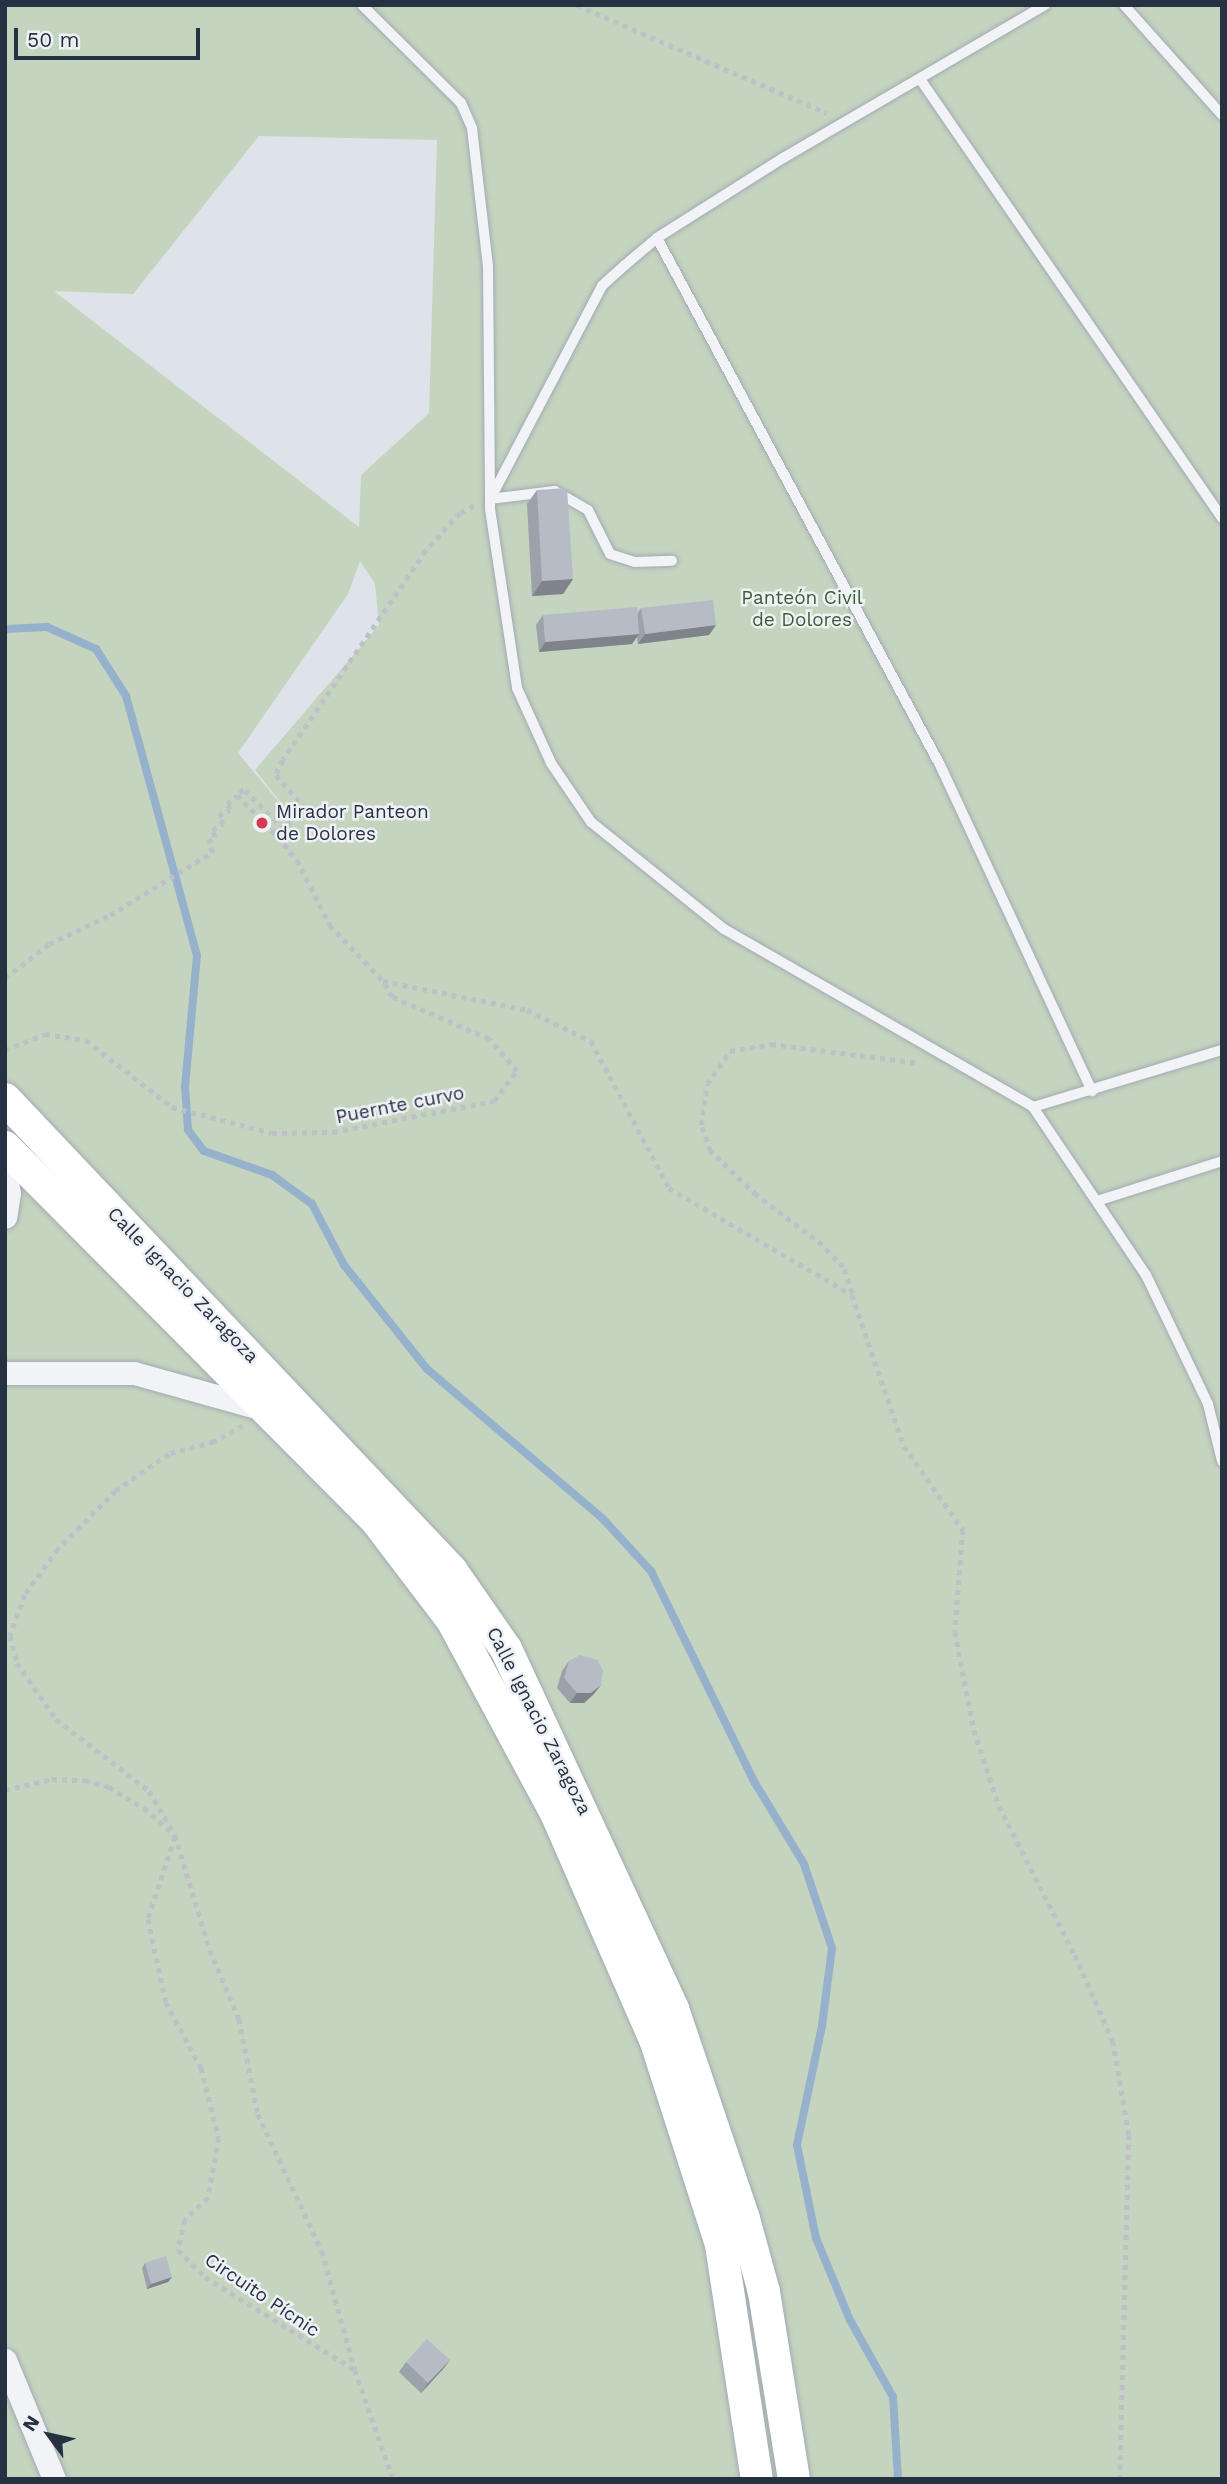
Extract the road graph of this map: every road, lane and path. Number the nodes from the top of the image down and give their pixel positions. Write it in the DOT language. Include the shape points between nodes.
graph roads {
  1 [pos="362,5"];
  2 [pos="577,5"];
  3 [pos="1045,5"];
  4 [pos="1124,5"];
  5 [pos="920,79"];
  6 [pos="1222,115"];
  7 [pos="848,121"];
  8 [pos="657,238"];
  9 [pos="489,499"];
  10 [pos="1222,518"];
  11 [pos="672,561"];
  12 [pos="237,795"];
  13 [pos="5,978"];
  14 [pos="383,981"];
  15 [pos="5,1050"];
  16 [pos="1222,1050"];
  17 [pos="963,1066"];
  18 [pos="1092,1091"];
  19 [pos="1033,1107"];
  20 [pos="10,1116"];
  21 [pos="5,1147"];
  22 [pos="1222,1161"];
  23 [pos="5,1169"];
  24 [pos="1097,1201"];
  25 [pos="5,1216"];
  26 [pos="852,1294"];
  27 [pos="5,1373"];
  28 [pos="271,1412"];
  29 [pos="1222,1461"];
  30 [pos="5,1631"];
  31 [pos="9,1636"];
  32 [pos="5,1790"];
  33 [pos="176,1836"];
  34 [pos="5,2360"];
  35 [pos="355,2370"];
  36 [pos="54,2479"];
  37 [pos="393,2479"];
  38 [pos="757,2479"];
  39 [pos="794,2479"];
  40 [pos="1120,2479"];
  1 -- 9 [label="lane" via="461,103 472,128 488,266"];
  2 -- 7 [label="path"];
  3 -- 5 [label="lane"];
  4 -- 6 [label="lane"];
  5 -- 7 [label="lane"];
  5 -- 10 [label="lane"];
  7 -- 8 [label="lane"];
  8 -- 9 [label="lane" via="602,286"];
  8 -- 18 [label="lane" via="940,765"];
  9 -- 11 [label="lane" via="555,491 588,510 610,554 635,562"];
  9 -- 12 [label="path" via="460,513 426,551 283,761 276,775 304,808 284,829 244,790"];
  9 -- 17 [label="lane" via="517,688 551,763 592,822 724,929"];
  12 -- 13 [label="path" via="227,804 230,810 218,816 223,824 212,830 215,837 208,842 213,852 110,915 49,944"];
  12 -- 14 [label="path" via="297,860 330,925"];
  14 -- 15 [label="path, Puernte curvo" via="392,997 489,1039 517,1071 494,1101 333,1132 272,1133 172,1107 86,1040 45,1034"];
  14 -- 26 [label="path" via="527,1010 590,1041 669,1188"];
  16 -- 18 [label="lane"];
  17 -- 19 [label="lane"];
  17 -- 26 [label="path" via="771,1044 730,1051 707,1084 701,1125 710,1151 756,1195 822,1245 843,1267"];
  18 -- 19 [label="lane"];
  19 -- 24 [label="lane"];
  20 -- 39 [label="street, Calle Ignacio Zaragoza" via="451,1570 506,1649 673,2009 755,2257 774,2343"];
  21 -- 28 [label="street, Calle Ignacio Zaragoza"];
  22 -- 24 [label="lane"];
  23 -- 25 [label="street" via="9,1193"];
  24 -- 29 [label="lane" via="1146,1275 1208,1404"];
  26 -- 40 [label="path" via="904,1446 963,1530 955,1632 974,1730 999,1806 1113,2041 1129,2135"];
  27 -- 28 [label="street, Calle Ignacio Zaragoza" via="134,1373"];
  28 -- 31 [label="path" via="214,1441 169,1454 116,1492 58,1549 25,1595"];
  28 -- 38 [label="street, Calle Ignacio Zaragoza" via="376,1520 418,1572 452,1620 556,1812 656,2042 721,2245"];
  30 -- 31 [label="path, Circuito Pícnic"];
  31 -- 33 [label="path, Circuito Pícnic" via="17,1663 57,1719 149,1791"];
  32 -- 33 [label="path" via="52,1779 85,1780 109,1787 144,1808"];
  33 -- 35 [label="path, Circuito Pícnic" via="210,1950 239,2019 258,2114 322,2251"];
  33 -- 35 [label="path, Circuito Pícnic" via="148,1919 166,2002 201,2068 219,2138 208,2198 185,2220 178,2250 216,2285"];
  34 -- 36 [label="street"];
  35 -- 37 [label="path, Circuito Pícnic"];
}
